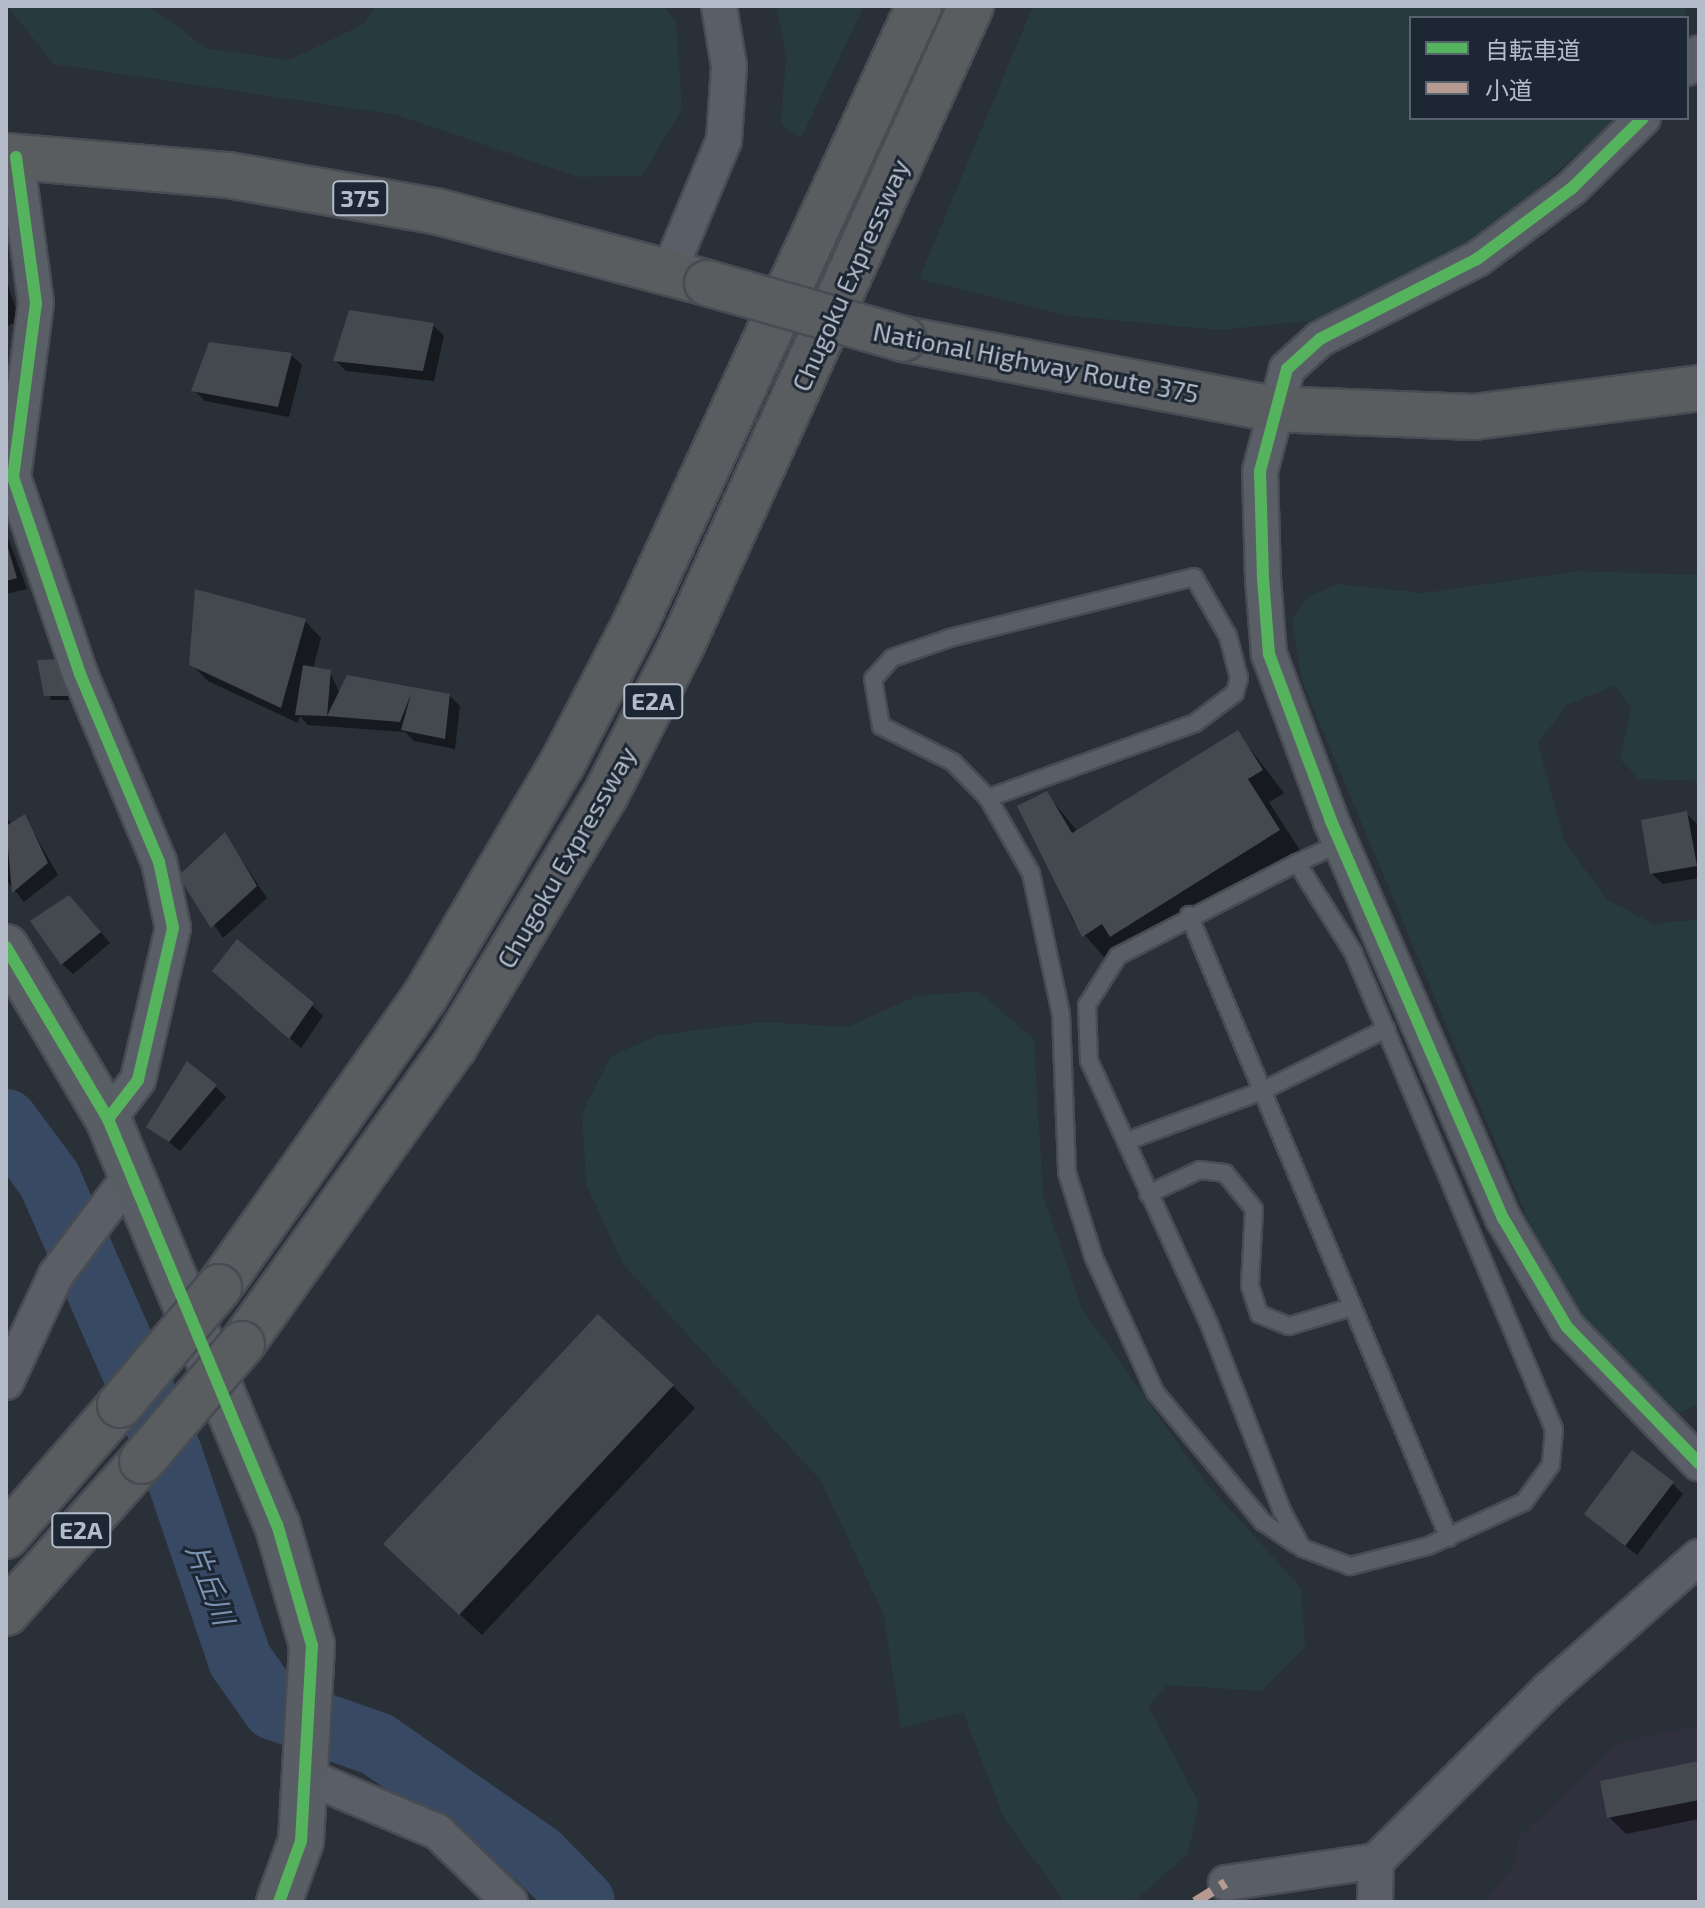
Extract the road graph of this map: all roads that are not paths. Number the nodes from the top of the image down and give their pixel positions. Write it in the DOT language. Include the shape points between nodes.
graph roads {
  1 [pos="719,6"];
  2 [pos="919,6"];
  3 [pos="971,6"];
  4 [pos="1641,120"];
  5 [pos="11,156"];
  6 [pos="688,278"];
  7 [pos="1699,388"];
  8 [pos="1272,409"];
  9 [pos="988,798"];
  10 [pos="1341,843"];
  11 [pos="1297,863"];
  12 [pos="1189,915"];
  13 [pos="6,947"];
  14 [pos="1386,1029"];
  15 [pos="1262,1091"];
  16 [pos="108,1119"];
  17 [pos="1127,1141"];
  18 [pos="131,1175"];
  19 [pos="1148,1194"];
  20 [pos="1352,1307"];
  21 [pos="6,1382"];
  22 [pos="1699,1463"];
  23 [pos="8,1534"];
  24 [pos="1449,1538"];
  25 [pos="1302,1548"];
  26 [pos="1699,1557"];
  27 [pos="11,1610"];
  28 [pos="308,1777"];
  29 [pos="1376,1861"];
  30 [pos="1226,1883"];
  31 [pos="279,1902"];
  32 [pos="510,1902"];
  33 [pos="1375,1902"];
  1 -- 6 [label="street" via="729,66 724,140"];
  2 -- 23 [label="highway, Chugoku Expressway / E2A, bridge" via="635,624 562,764 424,998 219,1287"];
  3 -- 27 [label="highway, Chugoku Expressway / E2A, bridge" via="681,647 605,796 454,1047 242,1344"];
  4 -- 8 [label="street" via="1572,188 1477,259 1320,339 1287,369"];
  5 -- 6 [label="highway, National Highway Route 375 / 375" via="228,175 439,212"];
  5 -- 16 [label="street" via="36,303 13,477 80,674 159,862 173,928 138,1080"];
  6 -- 8 [label="highway, National Highway Route 375 / 375, bridge" via="903,339"];
  7 -- 8 [label="highway, National Highway Route 375 / 375" via="1474,417"];
  8 -- 10 [label="street" via="1260,471 1269,654"];
  9 -- 9 [label="lane" via="953,762 881,726 873,679 879,665 1037,613 1194,577 1228,636 1239,678 1235,693 1195,723"];
  9 -- 25 [label="lane" via="1031,873 1054,957 1068,1091 1067,1173 1094,1258 1155,1392 1263,1522"];
  10 -- 11 [label="lane"];
  10 -- 22 [label="street" via="1503,1218 1567,1327"];
  11 -- 12 [label="lane"];
  11 -- 14 [label="lane" via="1353,952"];
  12 -- 15 [label="lane"];
  12 -- 17 [label="lane" via="1118,956 1087,1005 1089,1061"];
  13 -- 16 [label="street"];
  14 -- 15 [label="lane"];
  14 -- 24 [label="lane" via="1554,1429 1551,1465 1524,1502"];
  15 -- 17 [label="lane"];
  15 -- 20 [label="lane"];
  16 -- 18 [label="street"];
  17 -- 19 [label="lane"];
  18 -- 21 [label="street" via="56,1275"];
  18 -- 28 [label="street" via="277,1524 312,1645"];
  19 -- 20 [label="lane" via="1200,1170 1225,1173 1254,1209 1250,1286 1259,1314 1289,1326"];
  19 -- 25 [label="lane"];
  20 -- 24 [label="lane"];
  24 -- 25 [label="lane" via="1350,1566"];
  26 -- 29 [label="street" via="1548,1690"];
  28 -- 31 [label="street" via="301,1841"];
  28 -- 32 [label="street" via="438,1832"];
  29 -- 30 [label="street"];
  29 -- 33 [label="street"];
}
